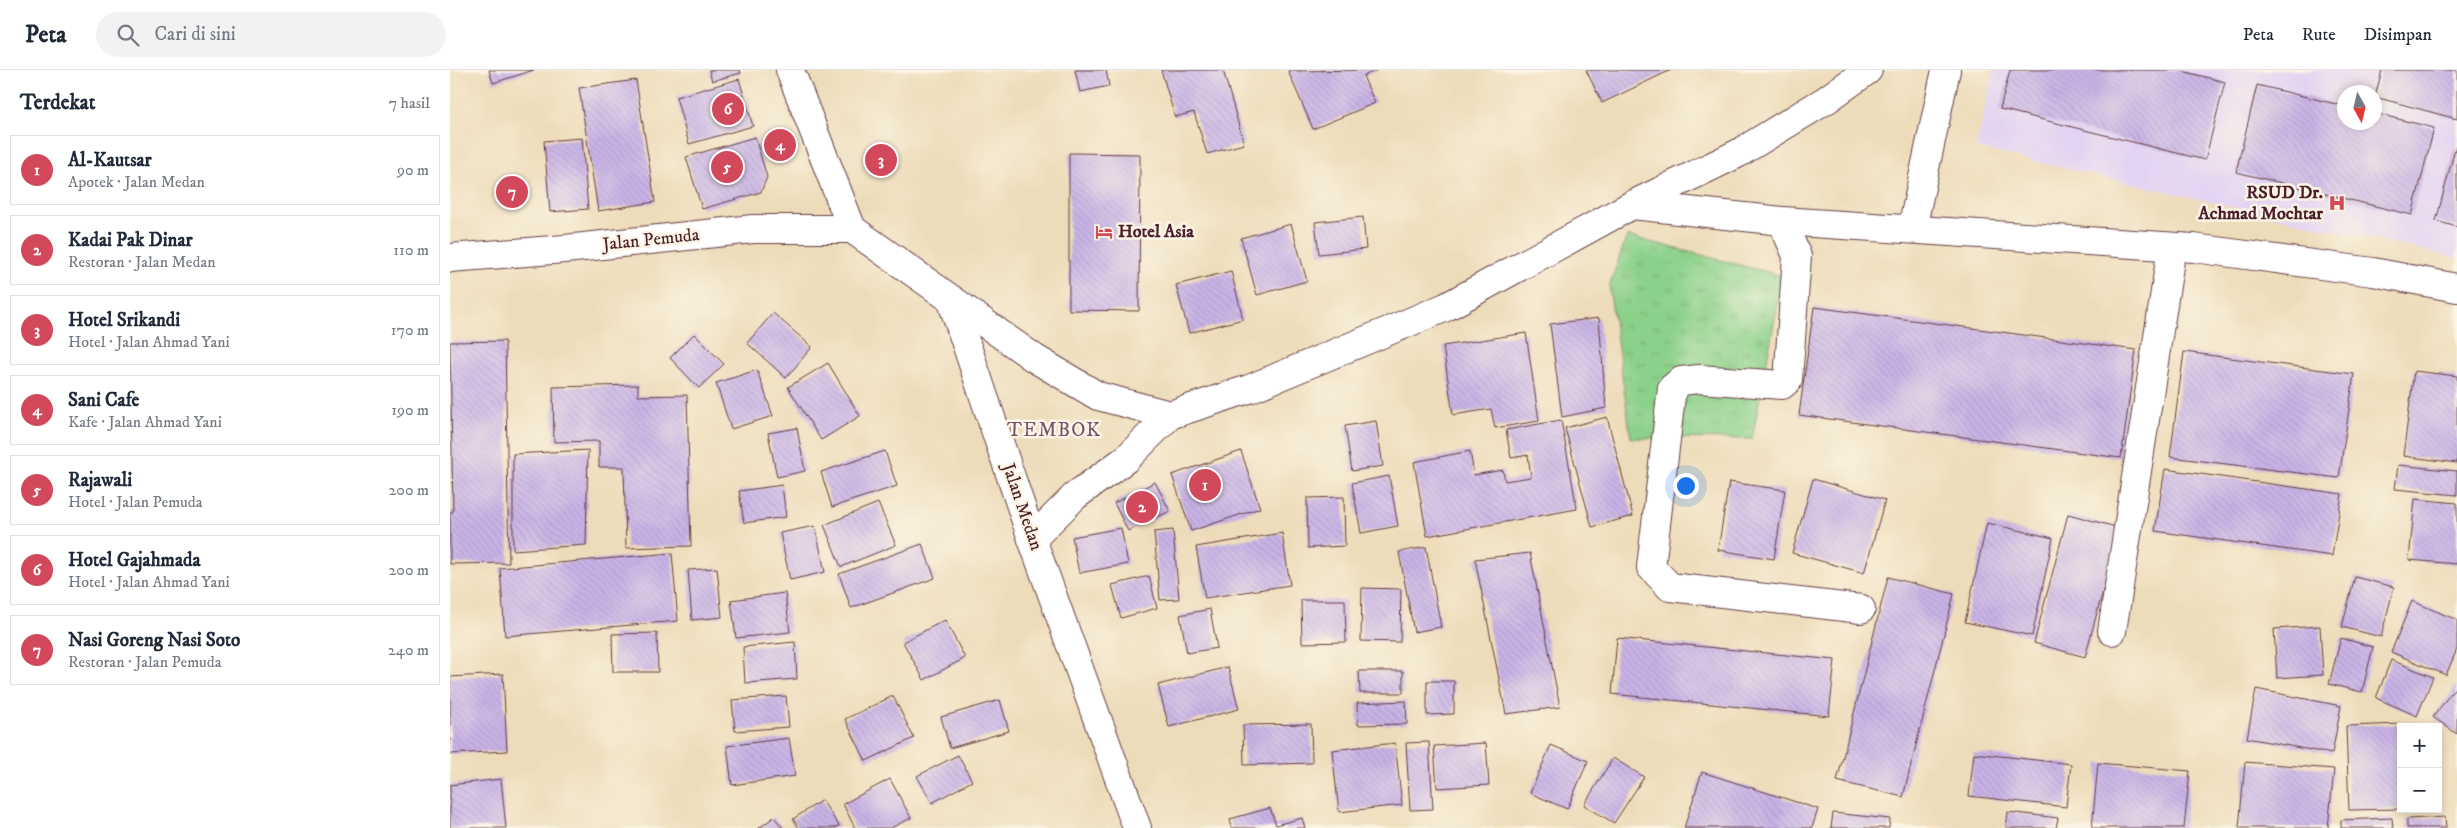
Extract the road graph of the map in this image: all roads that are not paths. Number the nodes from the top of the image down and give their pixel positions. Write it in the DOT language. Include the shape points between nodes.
graph roads {
  1 [pos="790,70"];
  2 [pos="1868,70"];
  3 [pos="1946,70"];
  4 [pos="1632,205"];
  5 [pos="1782,221"];
  6 [pos="852,229"];
  7 [pos="1912,229"];
  8 [pos="2172,247"];
  9 [pos="450,258"];
  10 [pos="2457,288"];
  11 [pos="952,298"];
  12 [pos="1170,415"];
  13 [pos="1032,539"];
  14 [pos="1861,609"];
  15 [pos="2112,631"];
  16 [pos="1137,828"];
  1 -- 6 [label="main road"];
  2 -- 4 [label="main road" via="1826,100 1739,153"];
  3 -- 7 [label="main road"];
  4 -- 5 [label="main road"];
  4 -- 12 [label="main road" via="1446,307 1249,389"];
  5 -- 7 [label="main road"];
  5 -- 14 [label="main road" via="1796,256 1788,380 1782,384 1699,379 1680,381 1672,388 1651,566 1670,588"];
  6 -- 9 [label="main road, Jalan Pemuda" via="753,229"];
  6 -- 11 [label="main road"];
  7 -- 8 [label="main road"];
  8 -- 10 [label="main road" via="2373,272"];
  8 -- 15 [label="main road"];
  11 -- 12 [label="main road" via="1034,358 1098,396"];
  11 -- 13 [label="main road, Jalan Medan"];
  12 -- 13 [label="main road" via="1126,460 1075,496"];
  13 -- 16 [label="main road, Jalan Medan"];
}
